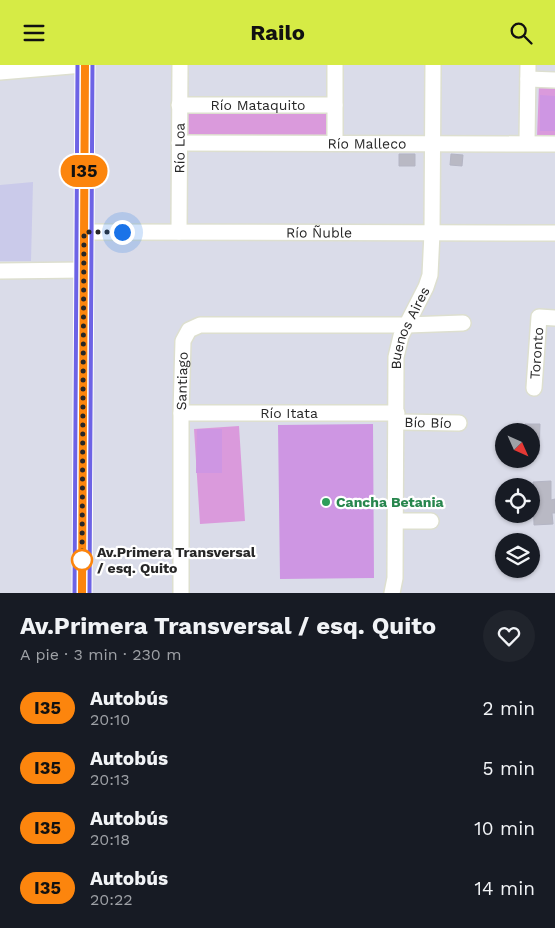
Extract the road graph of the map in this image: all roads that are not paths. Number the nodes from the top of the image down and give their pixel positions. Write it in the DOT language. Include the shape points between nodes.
graph roads {
  1 [pos="84,65"];
  2 [pos="180,65"];
  3 [pos="336,65"];
  4 [pos="433,65"];
  5 [pos="0,71"];
  6 [pos="528,72"];
  7 [pos="555,80"];
  8 [pos="179,105"];
  9 [pos="335,105"];
  10 [pos="179,143"];
  11 [pos="335,143"];
  12 [pos="432,143"];
  13 [pos="527,143"];
  14 [pos="555,143"];
  15 [pos="84,232"];
  16 [pos="179,232"];
  17 [pos="432,233"];
  18 [pos="555,233"];
  19 [pos="0,271"];
  20 [pos="84,271"];
  21 [pos="555,318"];
  22 [pos="464,323"];
  23 [pos="407,325"];
  24 [pos="534,388"];
  25 [pos="181,413"];
  26 [pos="397,417"];
  27 [pos="459,423"];
  28 [pos="396,521"];
  29 [pos="431,521"];
  30 [pos="82,593"];
  31 [pos="181,593"];
  32 [pos="392,593"];
  1 -- 5 [label="street"];
  1 -- 15 [label="main road"];
  2 -- 8 [label="street, Río Loa"];
  3 -- 9 [label="street"];
  4 -- 12 [label="street, Buenos Aires"];
  6 -- 7 [label="street"];
  6 -- 13 [label="street"];
  8 -- 9 [label="street, Río Mataquito"];
  8 -- 10 [label="street, Río Loa"];
  9 -- 11 [label="street"];
  10 -- 11 [label="street, Río Malleco"];
  10 -- 16 [label="street, Río Loa"];
  11 -- 12 [label="street, Río Malleco"];
  12 -- 13 [label="street, Río Malleco"];
  12 -- 17 [label="street, Buenos Aires"];
  13 -- 14 [label="street, Río Malleco"];
  15 -- 16 [label="street, Río Ñuble"];
  15 -- 20 [label="main road"];
  16 -- 17 [label="street, Río Ñuble"];
  17 -- 18 [label="street, Río Ñuble"];
  17 -- 23 [label="street, Buenos Aires" via="428,282"];
  19 -- 20 [label="street"];
  20 -- 30 [label="main road"];
  21 -- 24 [label="street, Toronto" via="539,317"];
  22 -- 23 [label="street, Santiago"];
  23 -- 25 [label="street, Santiago" via="196,326 186,333 183,341"];
  23 -- 26 [label="street, Buenos Aires" via="397,351"];
  25 -- 26 [label="street, Río Itata"];
  25 -- 31 [label="street, Santiago"];
  26 -- 27 [label="street, Bío Bío"];
  26 -- 28 [label="street, Buenos Aires"];
  28 -- 29 [label="street"];
  28 -- 32 [label="street, Buenos Aires" via="396,578"];
}
